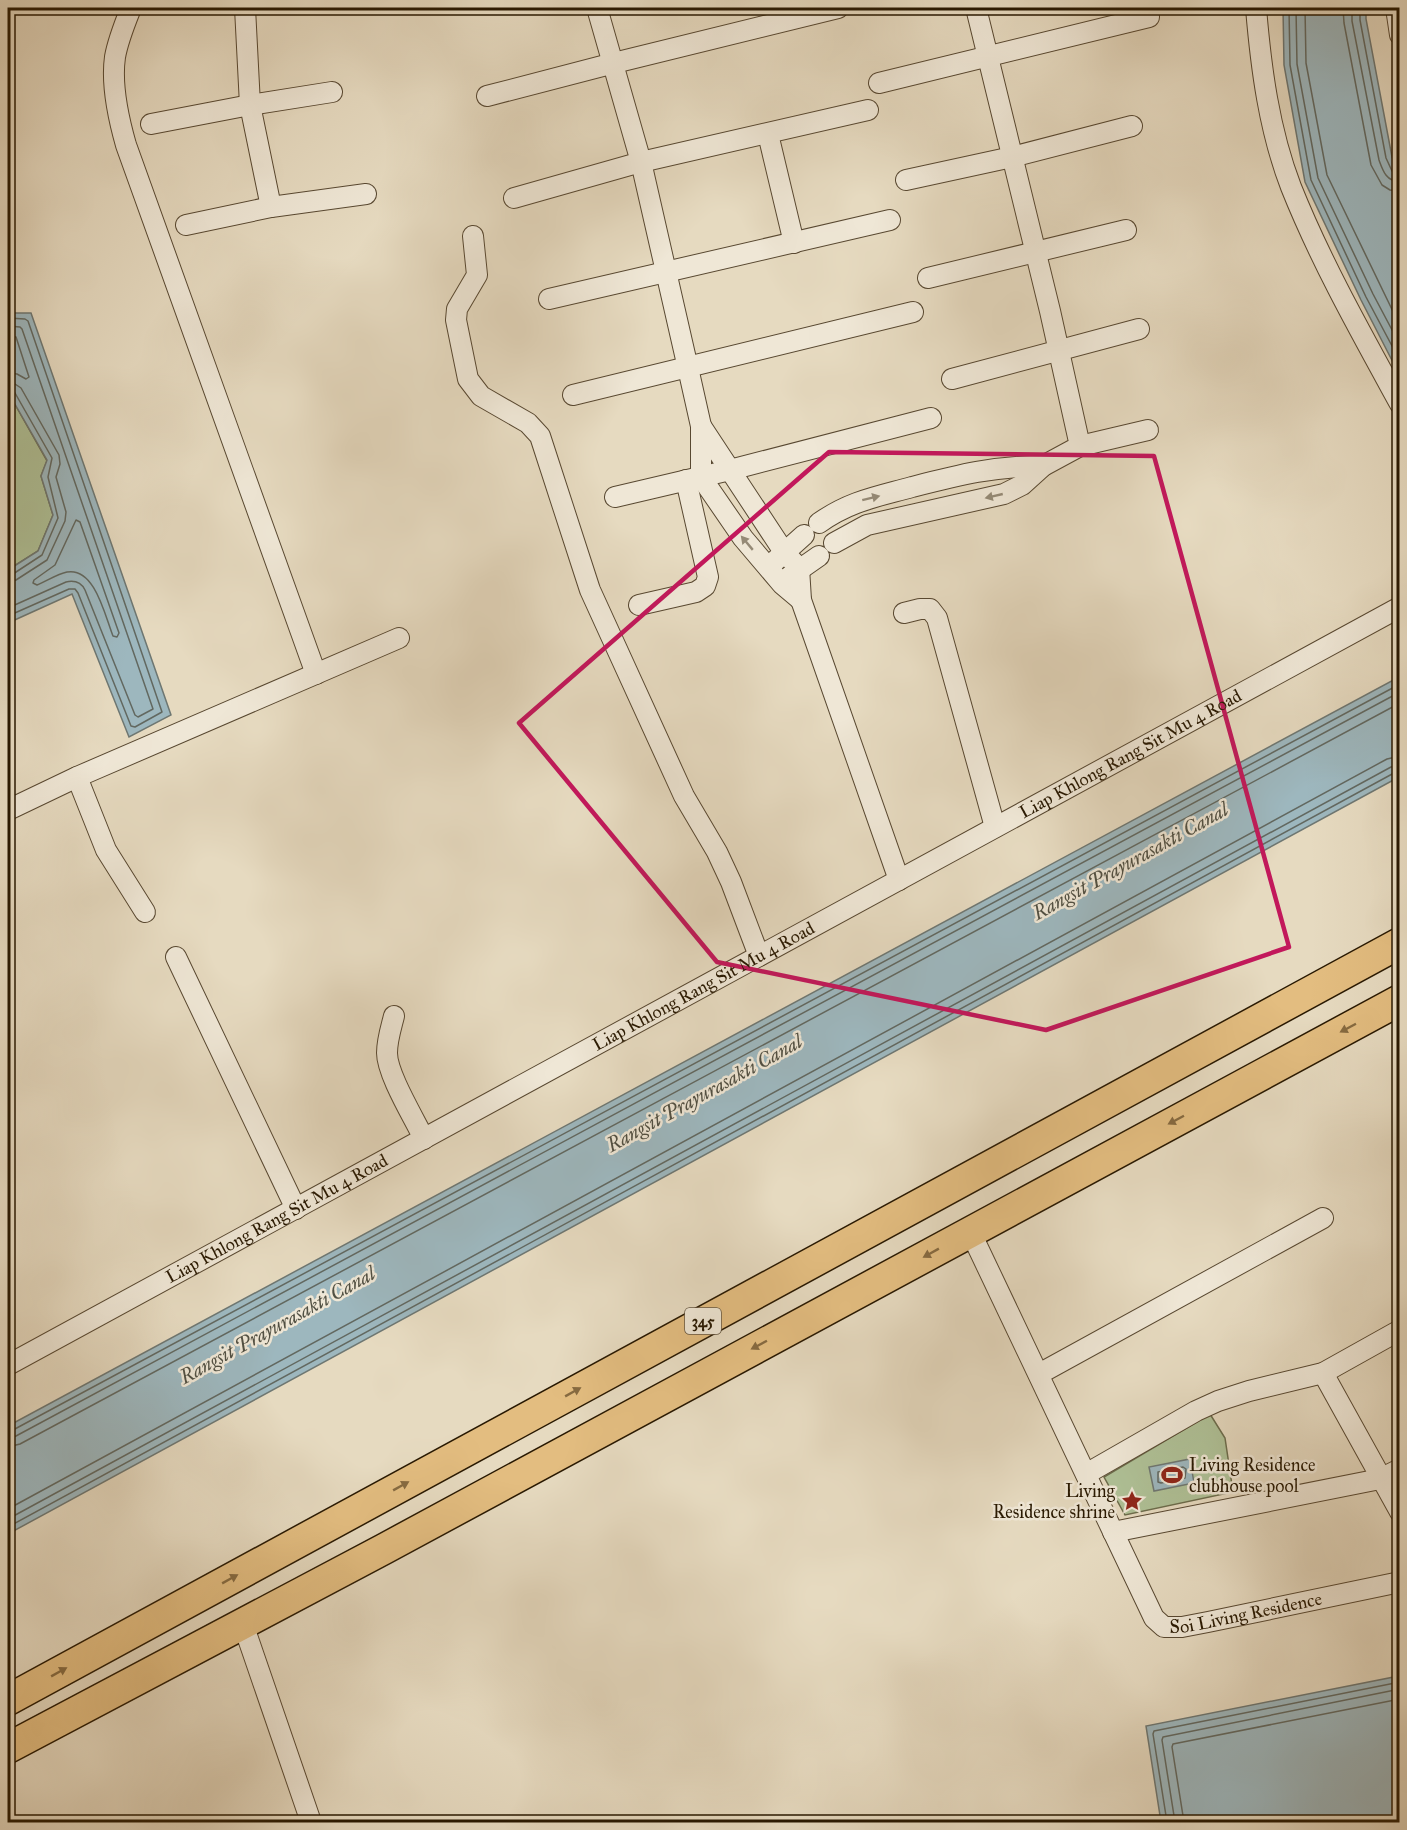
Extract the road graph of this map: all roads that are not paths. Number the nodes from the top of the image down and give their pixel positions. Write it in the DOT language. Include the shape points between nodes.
graph roads {
  1 [pos="131,8"];
  2 [pos="245,8"];
  3 [pos="597,8"];
  4 [pos="838,8"];
  5 [pos="976,8"];
  6 [pos="1256,8"];
  7 [pos="1395,8"];
  8 [pos="1149,17"];
  9 [pos="1400,35"];
  10 [pos="988,57"];
  11 [pos="614,63"];
  12 [pos="879,83"];
  13 [pos="332,92"];
  14 [pos="487,96"];
  15 [pos="250,105"];
  16 [pos="868,110"];
  17 [pos="151,124"];
  18 [pos="1132,126"];
  19 [pos="768,134"];
  20 [pos="1012,157"];
  21 [pos="641,162"];
  22 [pos="906,180"];
  23 [pos="366,194"];
  24 [pos="514,198"];
  25 [pos="271,207"];
  26 [pos="890,220"];
  27 [pos="186,225"];
  28 [pos="1126,230"];
  29 [pos="473,236"];
  30 [pos="794,243"];
  31 [pos="1035,253"];
  32 [pos="667,272"];
  33 [pos="928,278"];
  34 [pos="549,299"];
  35 [pos="913,312"];
  36 [pos="1139,329"];
  37 [pos="1058,350"];
  38 [pos="688,368"];
  39 [pos="952,379"];
  40 [pos="573,395"];
  41 [pos="1400,404"];
  42 [pos="931,418"];
  43 [pos="701,426"];
  44 [pos="1148,430"];
  45 [pos="1080,446"];
  46 [pos="1043,466"];
  47 [pos="730,471"];
  48 [pos="694,478"];
  49 [pos="615,496"];
  50 [pos="784,552"];
  51 [pos="768,566"];
  52 [pos="799,568"];
  53 [pos="782,584"];
  54 [pos="801,600"];
  55 [pos="639,605"];
  56 [pos="1400,607"];
  57 [pos="904,612"];
  58 [pos="399,638"];
  59 [pos="316,674"];
  60 [pos="77,777"];
  61 [pos="8,810"];
  62 [pos="995,827"];
  63 [pos="899,880"];
  64 [pos="144,912"];
  65 [pos="1400,943"];
  66 [pos="759,956"];
  67 [pos="176,957"];
  68 [pos="1400,1000"];
  69 [pos="394,1016"];
  70 [pos="424,1138"];
  71 [pos="985,1168"];
  72 [pos="296,1209"];
  73 [pos="1007,1211"];
  74 [pos="1323,1218"];
  75 [pos="970,1231"];
  76 [pos="1400,1330"];
  77 [pos="8,1365"];
  78 [pos="1323,1373"];
  79 [pos="1039,1374"];
  80 [pos="1400,1469"];
  81 [pos="1086,1474"];
  82 [pos="1380,1479"];
  83 [pos="1400,1512"];
  84 [pos="1113,1532"];
  85 [pos="1400,1582"];
  86 [pos="243,1624"];
  87 [pos="8,1700"];
  88 [pos="8,1748"];
  89 [pos="311,1822"];
  1 -- 59 [label="street" via="113,74 120,124"];
  2 -- 15 [label="street"];
  3 -- 11 [label="street"];
  4 -- 11 [label="street"];
  5 -- 10 [label="street"];
  6 -- 41 [label="street" via="1261,65 1290,185 1327,270"];
  7 -- 9 [label="street"];
  8 -- 10 [label="street"];
  10 -- 12 [label="street"];
  10 -- 20 [label="street"];
  11 -- 14 [label="street"];
  11 -- 21 [label="street"];
  13 -- 15 [label="street"];
  15 -- 17 [label="street"];
  15 -- 25 [label="street"];
  16 -- 19 [label="street"];
  18 -- 20 [label="street"];
  19 -- 21 [label="street"];
  19 -- 30 [label="street"];
  20 -- 22 [label="street"];
  20 -- 31 [label="street"];
  21 -- 24 [label="street"];
  21 -- 32 [label="street"];
  23 -- 25 [label="street"];
  25 -- 27 [label="street"];
  26 -- 30 [label="street"];
  28 -- 31 [label="street"];
  29 -- 66 [label="street" via="477,275 457,309 456,320 468,379 481,396 528,423 540,436 590,590 684,796 731,882"];
  30 -- 32 [label="street"];
  31 -- 33 [label="street"];
  31 -- 37 [label="street"];
  32 -- 34 [label="street"];
  32 -- 38 [label="street"];
  35 -- 38 [label="street"];
  36 -- 37 [label="street"];
  37 -- 39 [label="street"];
  37 -- 45 [label="street"];
  38 -- 40 [label="street"];
  38 -- 43 [label="street"];
  42 -- 47 [label="street"];
  43 -- 47 [label="street"];
  43 -- 48 [label="street"];
  44 -- 45 [label="street"];
  45 -- 46 [label="street"];
  50 -- 46 [label="street, one-way" via="838,509 860,501 974,471"];
  46 -- 52 [label="street, one-way" via="1022,485 1004,494 867,525"];
  47 -- 48 [label="street"];
  47 -- 50 [label="street"];
  48 -- 49 [label="street"];
  51 -- 48 [label="street, one-way"];
  48 -- 55 [label="street" via="708,577 705,586 696,592"];
  50 -- 51 [label="street"];
  50 -- 52 [label="street"];
  51 -- 53 [label="street"];
  52 -- 53 [label="street"];
  52 -- 54 [label="street"];
  53 -- 54 [label="street"];
  54 -- 63 [label="street"];
  56 -- 62 [label="street, Liap Khlong Rang Sit Mu 4 Road"];
  57 -- 62 [label="street" via="930,609 937,618"];
  58 -- 59 [label="street"];
  59 -- 60 [label="street"];
  60 -- 61 [label="street"];
  60 -- 64 [label="street" via="105,850"];
  62 -- 63 [label="street, Liap Khlong Rang Sit Mu 4 Road"];
  63 -- 66 [label="street, Liap Khlong Rang Sit Mu 4 Road"];
  65 -- 71 [label="main road, 345"];
  66 -- 70 [label="street, Liap Khlong Rang Sit Mu 4 Road"];
  67 -- 72 [label="street"];
  68 -- 73 [label="main road, one-way"];
  69 -- 70 [label="street" via="387,1056 393,1077"];
  70 -- 72 [label="street, Liap Khlong Rang Sit Mu 4 Road"];
  71 -- 73 [label="main road"];
  87 -- 71 [label="main road, 345, one-way"];
  72 -- 77 [label="street, Liap Khlong Rang Sit Mu 4 Road"];
  73 -- 75 [label="main road"];
  74 -- 79 [label="street"];
  75 -- 79 [label="street, Soi Living Residence"];
  75 -- 86 [label="main road, one-way"];
  76 -- 78 [label="street"];
  78 -- 81 [label="street" via="1218,1401"];
  78 -- 82 [label="street"];
  79 -- 81 [label="street, Soi Living Residence"];
  80 -- 82 [label="street"];
  81 -- 84 [label="street, Soi Living Residence"];
  82 -- 83 [label="street"];
  82 -- 84 [label="street"];
  84 -- 85 [label="street, Soi Living Residence" via="1154,1618 1164,1627 1182,1627"];
  86 -- 88 [label="main road"];
  86 -- 89 [label="street"];
}
